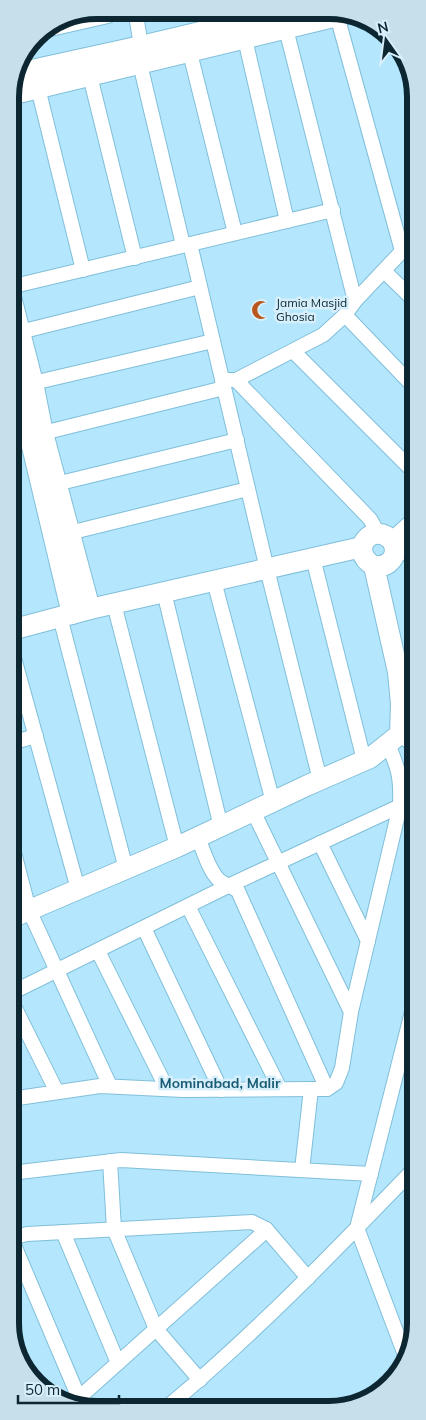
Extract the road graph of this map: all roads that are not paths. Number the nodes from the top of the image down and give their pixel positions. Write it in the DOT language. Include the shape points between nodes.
graph roads {
  1 [pos="94,19"];
  2 [pos="136,19"];
  3 [pos="278,19"];
  4 [pos="280,19"];
  5 [pos="282,19"];
  6 [pos="343,20"];
  7 [pos="66,26"];
  8 [pos="244,39"];
  9 [pos="188,43"];
  10 [pos="140,55"];
  11 [pos="23,72"];
  12 [pos="90,76"];
  13 [pos="38,88"];
  14 [pos="19,93"];
  15 [pos="333,210"];
  16 [pos="287,221"];
  17 [pos="235,233"];
  18 [pos="187,244"];
  19 [pos="407,248"];
  20 [pos="402,251"];
  21 [pos="135,258"];
  22 [pos="83,270"];
  23 [pos="384,271"];
  24 [pos="19,285"];
  25 [pos="200,286"];
  26 [pos="407,293"];
  27 [pos="355,301"];
  28 [pos="345,315"];
  29 [pos="19,328"];
  30 [pos="20,332"];
  31 [pos="213,341"];
  32 [pos="294,351"];
  33 [pos="407,380"];
  34 [pos="228,383"];
  35 [pos="20,385"];
  36 [pos="30,429"];
  37 [pos="236,440"];
  38 [pos="407,465"];
  39 [pos="56,484"];
  40 [pos="248,489"];
  41 [pos="407,527"];
  42 [pos="69,532"];
  43 [pos="390,537"];
  44 [pos="362,547"];
  45 [pos="407,556"];
  46 [pos="312,558"];
  47 [pos="374,566"];
  48 [pos="267,568"];
  49 [pos="214,581"];
  50 [pos="164,592"];
  51 [pos="114,604"];
  52 [pos="74,613"];
  53 [pos="19,628"];
  54 [pos="19,675"];
  55 [pos="36,736"];
  56 [pos="394,739"];
  57 [pos="19,741"];
  58 [pos="407,744"];
  59 [pos="364,760"];
  60 [pos="320,780"];
  61 [pos="272,802"];
  62 [pos="400,806"];
  63 [pos="253,811"];
  64 [pos="221,826"];
  65 [pos="198,838"];
  66 [pos="320,843"];
  67 [pos="177,847"];
  68 [pos="279,863"];
  69 [pos="126,869"];
  70 [pos="230,885"];
  71 [pos="78,889"];
  72 [pos="188,906"];
  73 [pos="20,914"];
  74 [pos="144,928"];
  75 [pos="368,941"];
  76 [pos="98,951"];
  77 [pos="57,971"];
  78 [pos="19,989"];
  79 [pos="351,1012"];
  80 [pos="19,1016"];
  81 [pos="407,1035"];
  82 [pos="110,1086"];
  83 [pos="167,1089"];
  84 [pos="280,1089"];
  85 [pos="311,1089"];
  86 [pos="327,1089"];
  87 [pos="221,1090"];
  88 [pos="57,1092"];
  89 [pos="19,1097"];
  90 [pos="110,1161"];
  91 [pos="302,1170"];
  92 [pos="19,1172"];
  93 [pos="371,1174"];
  94 [pos="407,1177"];
  95 [pos="358,1228"];
  96 [pos="114,1229"];
  97 [pos="266,1229"];
  98 [pos="63,1232"];
  99 [pos="19,1236"];
  100 [pos="19,1258"];
  101 [pos="308,1278"];
  102 [pos="156,1329"];
  103 [pos="403,1348"];
  104 [pos="118,1363"];
  105 [pos="200,1380"];
  106 [pos="74,1398"];
  107 [pos="77,1399"];
  108 [pos="174,1401"];
  1 -- 7 [label="street"];
  2 -- 10 [label="street"];
  3 -- 9 [label="street"];
  4 -- 8 [label="street"];
  5 -- 15 [label="street"];
  6 -- 20 [label="street"];
  8 -- 9 [label="street"];
  8 -- 16 [label="street"];
  9 -- 10 [label="street"];
  9 -- 17 [label="street"];
  10 -- 11 [label="street"];
  10 -- 12 [label="street"];
  10 -- 18 [label="street"];
  12 -- 13 [label="street"];
  12 -- 21 [label="street"];
  13 -- 14 [label="street"];
  13 -- 22 [label="street"];
  15 -- 16 [label="street"];
  15 -- 27 [label="street"];
  16 -- 17 [label="street"];
  17 -- 18 [label="street"];
  18 -- 21 [label="street"];
  18 -- 25 [label="street"];
  19 -- 20 [label="street"];
  20 -- 23 [label="street"];
  21 -- 22 [label="street"];
  22 -- 24 [label="street"];
  23 -- 26 [label="street"];
  23 -- 27 [label="street"];
  25 -- 30 [label="street"];
  25 -- 31 [label="street"];
  27 -- 28 [label="street"];
  28 -- 32 [label="street" via="323,335"];
  28 -- 33 [label="street"];
  29 -- 30 [label="street"];
  30 -- 35 [label="street"];
  31 -- 34 [label="street"];
  31 -- 35 [label="street"];
  32 -- 34 [label="street"];
  32 -- 38 [label="street"];
  34 -- 36 [label="street"];
  34 -- 37 [label="street"];
  34 -- 43 [label="street"];
  35 -- 36 [label="street"];
  36 -- 39 [label="street"];
  36 -- 52 [label="street"];
  37 -- 39 [label="street"];
  37 -- 40 [label="street"];
  39 -- 42 [label="street"];
  40 -- 42 [label="street"];
  40 -- 48 [label="street"];
  41 -- 43 [label="street"];
  42 -- 52 [label="street"];
  43 -- 44 [label="street" via="368,538"];
  43 -- 45 [label="street"];
  43 -- 47 [label="street" via="395,553 390,562"];
  44 -- 46 [label="street"];
  44 -- 47 [label="street" via="364,558"];
  46 -- 48 [label="street"];
  46 -- 59 [label="street"];
  47 -- 56 [label="street" via="398,672 401,704"];
  48 -- 49 [label="street"];
  48 -- 60 [label="street"];
  49 -- 50 [label="street"];
  49 -- 61 [label="street"];
  50 -- 51 [label="street"];
  50 -- 64 [label="street"];
  51 -- 52 [label="street"];
  51 -- 67 [label="street"];
  52 -- 53 [label="street"];
  52 -- 69 [label="street"];
  54 -- 55 [label="street"];
  55 -- 57 [label="street"];
  55 -- 71 [label="street"];
  56 -- 58 [label="street"];
  56 -- 59 [label="street"];
  56 -- 62 [label="street"];
  59 -- 60 [label="street"];
  60 -- 61 [label="street"];
  61 -- 63 [label="street"];
  62 -- 66 [label="street"];
  62 -- 75 [label="street"];
  63 -- 64 [label="street"];
  63 -- 68 [label="street"];
  64 -- 65 [label="street"];
  65 -- 67 [label="street"];
  65 -- 70 [label="street" via="214,874 221,882"];
  66 -- 68 [label="street"];
  66 -- 75 [label="street"];
  67 -- 69 [label="street"];
  68 -- 70 [label="street"];
  68 -- 79 [label="street"];
  69 -- 71 [label="street"];
  70 -- 72 [label="street"];
  70 -- 86 [label="street" via="238,891"];
  71 -- 73 [label="street"];
  72 -- 74 [label="street"];
  72 -- 84 [label="street"];
  73 -- 77 [label="street"];
  74 -- 76 [label="street"];
  74 -- 87 [label="street"];
  75 -- 79 [label="street"];
  76 -- 77 [label="street"];
  76 -- 83 [label="street"];
  77 -- 78 [label="street"];
  77 -- 82 [label="street"];
  79 -- 86 [label="street" via="342,1068 336,1083"];
  80 -- 88 [label="street"];
  81 -- 93 [label="street"];
  82 -- 83 [label="street"];
  82 -- 88 [label="street"];
  83 -- 87 [label="street"];
  84 -- 85 [label="street"];
  84 -- 87 [label="street"];
  85 -- 86 [label="street"];
  85 -- 91 [label="street"];
  88 -- 89 [label="street"];
  90 -- 91 [label="street"];
  90 -- 92 [label="street"];
  90 -- 96 [label="street"];
  91 -- 93 [label="street"];
  93 -- 95 [label="street"];
  94 -- 95 [label="street"];
  95 -- 101 [label="street"];
  95 -- 103 [label="street"];
  96 -- 97 [label="street" via="252,1222"];
  96 -- 98 [label="street"];
  96 -- 102 [label="street"];
  97 -- 101 [label="street"];
  97 -- 102 [label="street"];
  98 -- 99 [label="street"];
  98 -- 104 [label="street"];
  100 -- 106 [label="street"];
  101 -- 105 [label="street"];
  102 -- 104 [label="street"];
  102 -- 105 [label="street"];
  104 -- 107 [label="street"];
  105 -- 108 [label="street"];
}
